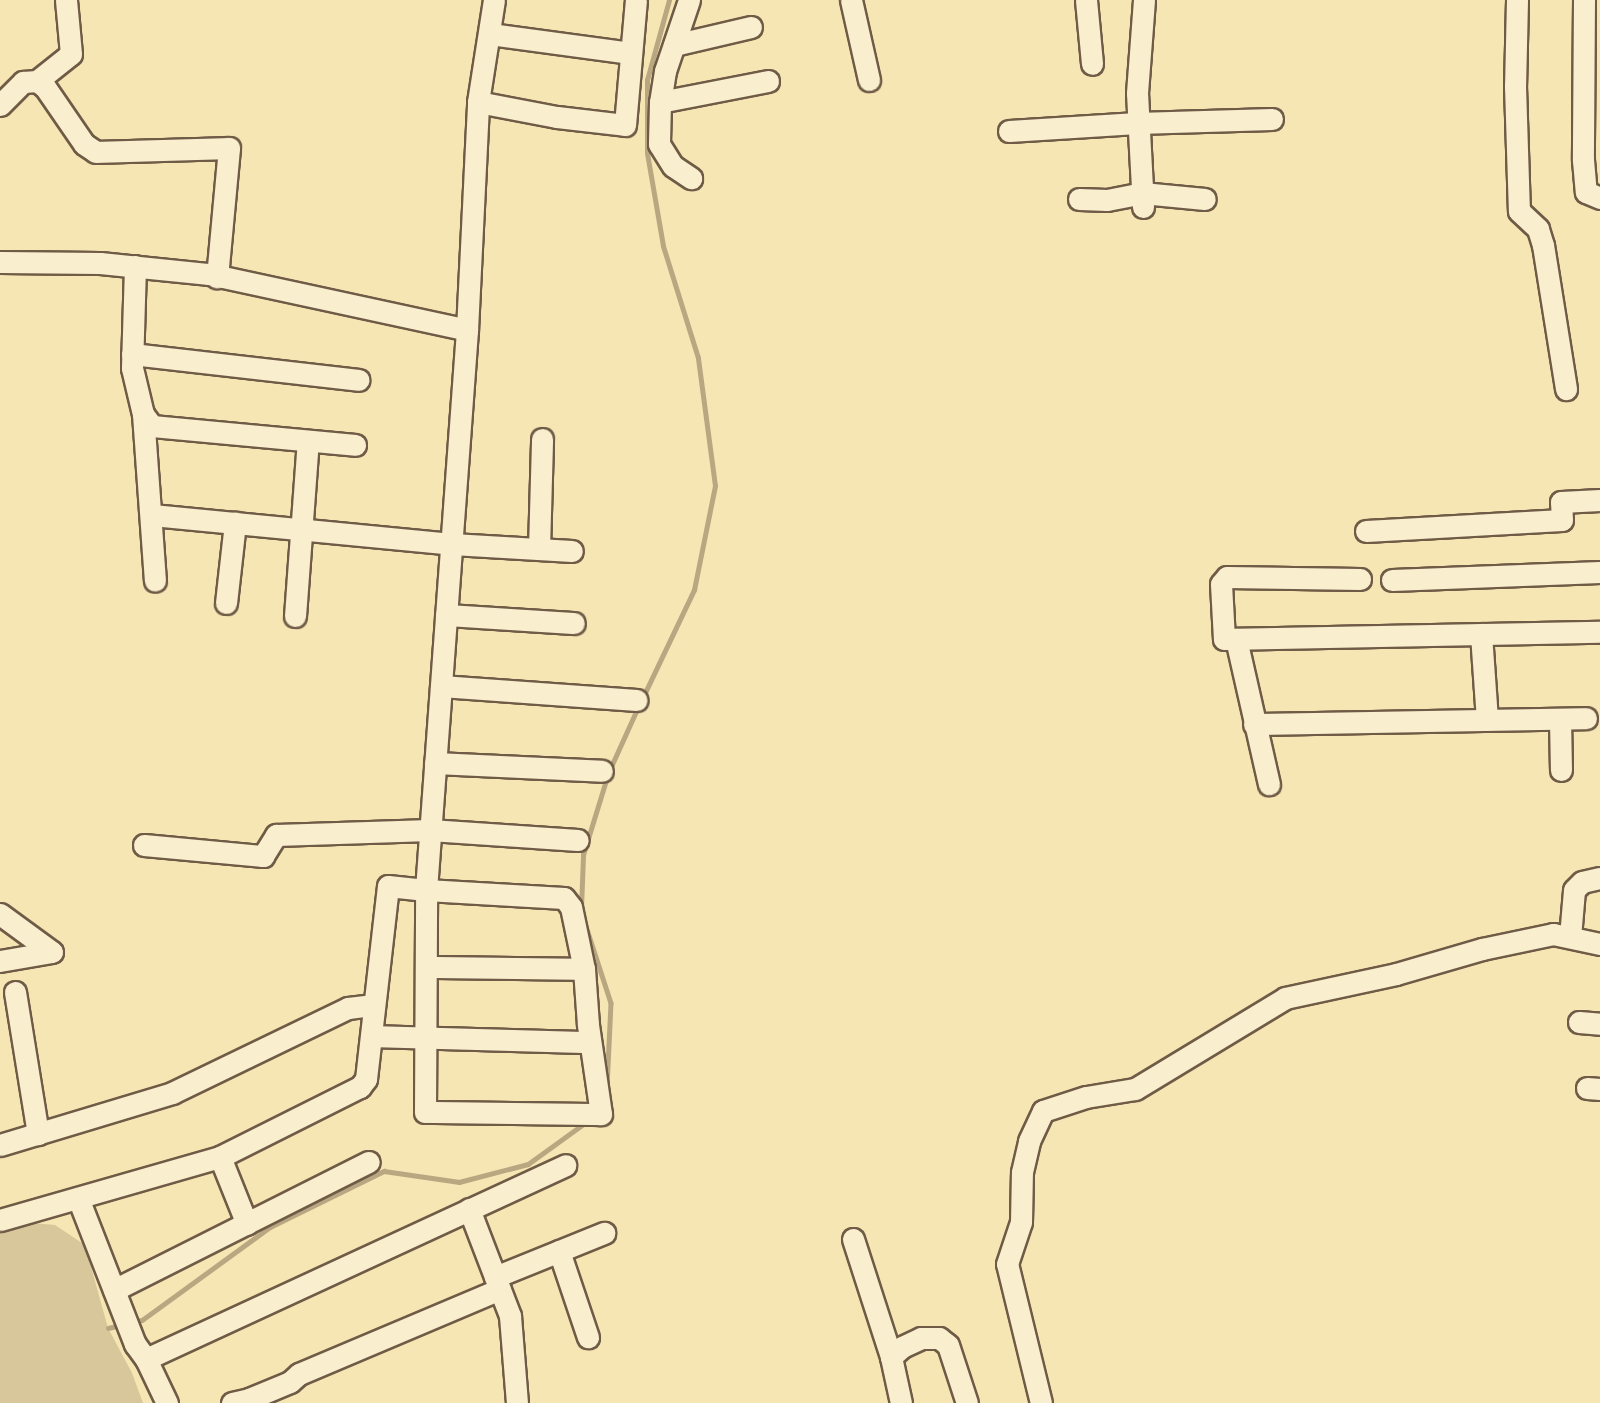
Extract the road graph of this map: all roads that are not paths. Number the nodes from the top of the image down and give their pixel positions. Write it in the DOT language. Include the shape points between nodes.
graph roads {
  1 [pos="66,0"];
  2 [pos="494,0"];
  3 [pos="636,0"];
  4 [pos="689,0"];
  5 [pos="851,0"];
  6 [pos="1086,0"];
  7 [pos="1144,0"];
  8 [pos="1517,0"];
  9 [pos="1584,0"];
  10 [pos="751,27"];
  11 [pos="491,34"];
  12 [pos="674,45"];
  13 [pos="631,53"];
  14 [pos="1092,64"];
  15 [pos="869,80"];
  16 [pos="37,81"];
  17 [pos="768,81"];
  18 [pos="478,102"];
  19 [pos="660,102"];
  20 [pos="0,105"];
  21 [pos="1272,119"];
  22 [pos="1137,123"];
  23 [pos="1009,131"];
  24 [pos="691,178"];
  25 [pos="1600,198"];
  26 [pos="1079,199"];
  27 [pos="1205,199"];
  28 [pos="1142,200"];
  29 [pos="0,262"];
  30 [pos="135,266"];
  31 [pos="217,278"];
  32 [pos="467,330"];
  33 [pos="132,354"];
  34 [pos="359,380"];
  35 [pos="1566,389"];
  36 [pos="143,414"];
  37 [pos="542,439"];
  38 [pos="308,441"];
  39 [pos="355,445"];
  40 [pos="1600,500"];
  41 [pos="152,515"];
  42 [pos="235,523"];
  43 [pos="302,530"];
  44 [pos="1366,531"];
  45 [pos="452,544"];
  46 [pos="539,549"];
  47 [pos="572,551"];
  48 [pos="1600,572"];
  49 [pos="1360,579"];
  50 [pos="1392,580"];
  51 [pos="155,582"];
  52 [pos="226,603"];
  53 [pos="446,615"];
  54 [pos="295,616"];
  55 [pos="574,624"];
  56 [pos="1600,632"];
  57 [pos="1481,634"];
  58 [pos="1236,639"];
  59 [pos="441,686"];
  60 [pos="635,699"];
  61 [pos="1586,718"];
  62 [pos="1560,719"];
  63 [pos="1487,720"];
  64 [pos="1254,724"];
  65 [pos="435,763"];
  66 [pos="1561,770"];
  67 [pos="602,771"];
  68 [pos="1269,783"];
  69 [pos="430,830"];
  70 [pos="578,840"];
  71 [pos="144,845"];
  72 [pos="1600,878"];
  73 [pos="426,890"];
  74 [pos="0,914"];
  75 [pos="1570,937"];
  76 [pos="1600,944"];
  77 [pos="0,961"];
  78 [pos="426,967"];
  79 [pos="584,969"];
  80 [pos="15,992"];
  81 [pos="374,1004"];
  82 [pos="10,1035"];
  83 [pos="371,1036"];
  84 [pos="425,1037"];
  85 [pos="590,1042"];
  86 [pos="37,1134"];
  87 [pos="0,1145"];
  88 [pos="220,1157"];
  89 [pos="369,1162"];
  90 [pos="565,1165"];
  91 [pos="78,1198"];
  92 [pos="470,1209"];
  93 [pos="0,1220"];
  94 [pos="247,1223"];
  95 [pos="604,1233"];
  96 [pos="853,1239"];
  97 [pos="559,1251"];
  98 [pos="498,1283"];
  99 [pos="114,1290"];
  100 [pos="588,1337"];
  101 [pos="891,1357"];
  102 [pos="146,1359"];
  103 [pos="167,1403"];
  104 [pos="232,1403"];
  105 [pos="517,1403"];
  106 [pos="901,1403"];
  107 [pos="967,1403"];
  108 [pos="1041,1403"];
  1 -- 16 [label="street" via="71,54"];
  2 -- 11 [label="street"];
  3 -- 13 [label="street"];
  4 -- 12 [label="street"];
  5 -- 15 [label="street"];
  6 -- 14 [label="street"];
  7 -- 22 [label="street"];
  8 -- 35 [label="street" via="1519,211 1538,229 1543,245"];
  9 -- 25 [label="street" via="1585,182 1586,192"];
  10 -- 12 [label="street"];
  11 -- 13 [label="street"];
  11 -- 18 [label="street"];
  12 -- 19 [label="street"];
  13 -- 18 [label="street" via="625,125"];
  16 -- 20 [label="street" via="23,82"];
  16 -- 31 [label="street" via="84,144 96,152 229,148"];
  17 -- 19 [label="street"];
  18 -- 32 [label="street"];
  19 -- 24 [label="street" via="659,144 673,166"];
  21 -- 22 [label="street"];
  22 -- 23 [label="street"];
  22 -- 28 [label="street"];
  26 -- 28 [label="street"];
  27 -- 28 [label="street"];
  29 -- 30 [label="street"];
  30 -- 31 [label="street"];
  30 -- 33 [label="street"];
  31 -- 32 [label="street"];
  32 -- 45 [label="street"];
  33 -- 34 [label="street"];
  33 -- 36 [label="street"];
  36 -- 38 [label="street" via="152,426 162,429"];
  36 -- 41 [label="street"];
  37 -- 46 [label="street"];
  38 -- 39 [label="street"];
  38 -- 43 [label="street"];
  40 -- 44 [label="street" via="1561,502 1562,520"];
  41 -- 42 [label="street"];
  41 -- 51 [label="street"];
  42 -- 43 [label="street"];
  42 -- 52 [label="street"];
  43 -- 45 [label="street"];
  43 -- 54 [label="street"];
  45 -- 46 [label="street"];
  45 -- 53 [label="street"];
  46 -- 47 [label="street"];
  48 -- 50 [label="street"];
  49 -- 58 [label="street" via="1227,577 1221,584 1224,639"];
  53 -- 55 [label="street"];
  53 -- 59 [label="street"];
  56 -- 57 [label="street"];
  57 -- 58 [label="street"];
  57 -- 63 [label="street"];
  58 -- 64 [label="street"];
  59 -- 60 [label="street"];
  59 -- 65 [label="street"];
  61 -- 62 [label="street"];
  62 -- 63 [label="street"];
  62 -- 66 [label="street"];
  63 -- 64 [label="street"];
  64 -- 68 [label="street"];
  65 -- 67 [label="street"];
  65 -- 69 [label="street"];
  69 -- 70 [label="street"];
  69 -- 71 [label="street" via="276,835 263,856"];
  69 -- 73 [label="street"];
  72 -- 75 [label="street" via="1582,882 1574,890"];
  73 -- 78 [label="street"];
  73 -- 79 [label="street" via="564,898 571,907"];
  73 -- 81 [label="street" via="388,886"];
  74 -- 77 [label="street" via="52,952"];
  75 -- 76 [label="street"];
  75 -- 108 [label="street" via="1553,934 1482,949 1396,974 1285,998 1135,1089 1086,1097 1043,1111 1029,1141 1021,1222 1007,1264"];
  78 -- 79 [label="street"];
  78 -- 84 [label="street"];
  79 -- 85 [label="street"];
  80 -- 82 [label="street"];
  81 -- 83 [label="street"];
  81 -- 86 [label="street" via="348,1008 172,1093"];
  82 -- 86 [label="street"];
  83 -- 84 [label="street"];
  83 -- 88 [label="street" via="366,1079 360,1087"];
  84 -- 85 [label="street"];
  84 -- 85 [label="street" via="425,1112 601,1114"];
  86 -- 87 [label="street"];
  88 -- 91 [label="street"];
  88 -- 94 [label="street"];
  89 -- 94 [label="street"];
  90 -- 92 [label="street"];
  91 -- 93 [label="street"];
  91 -- 99 [label="street"];
  92 -- 98 [label="street"];
  92 -- 102 [label="street"];
  94 -- 99 [label="street"];
  95 -- 97 [label="street"];
  96 -- 101 [label="street"];
  97 -- 98 [label="street"];
  97 -- 100 [label="street"];
  98 -- 104 [label="street" via="290,1382"];
  98 -- 105 [label="street" via="510,1317"];
  99 -- 102 [label="street" via="135,1344"];
  101 -- 106 [label="street"];
  101 -- 107 [label="street" via="921,1338 939,1338 948,1345"];
  102 -- 103 [label="street"];
}
